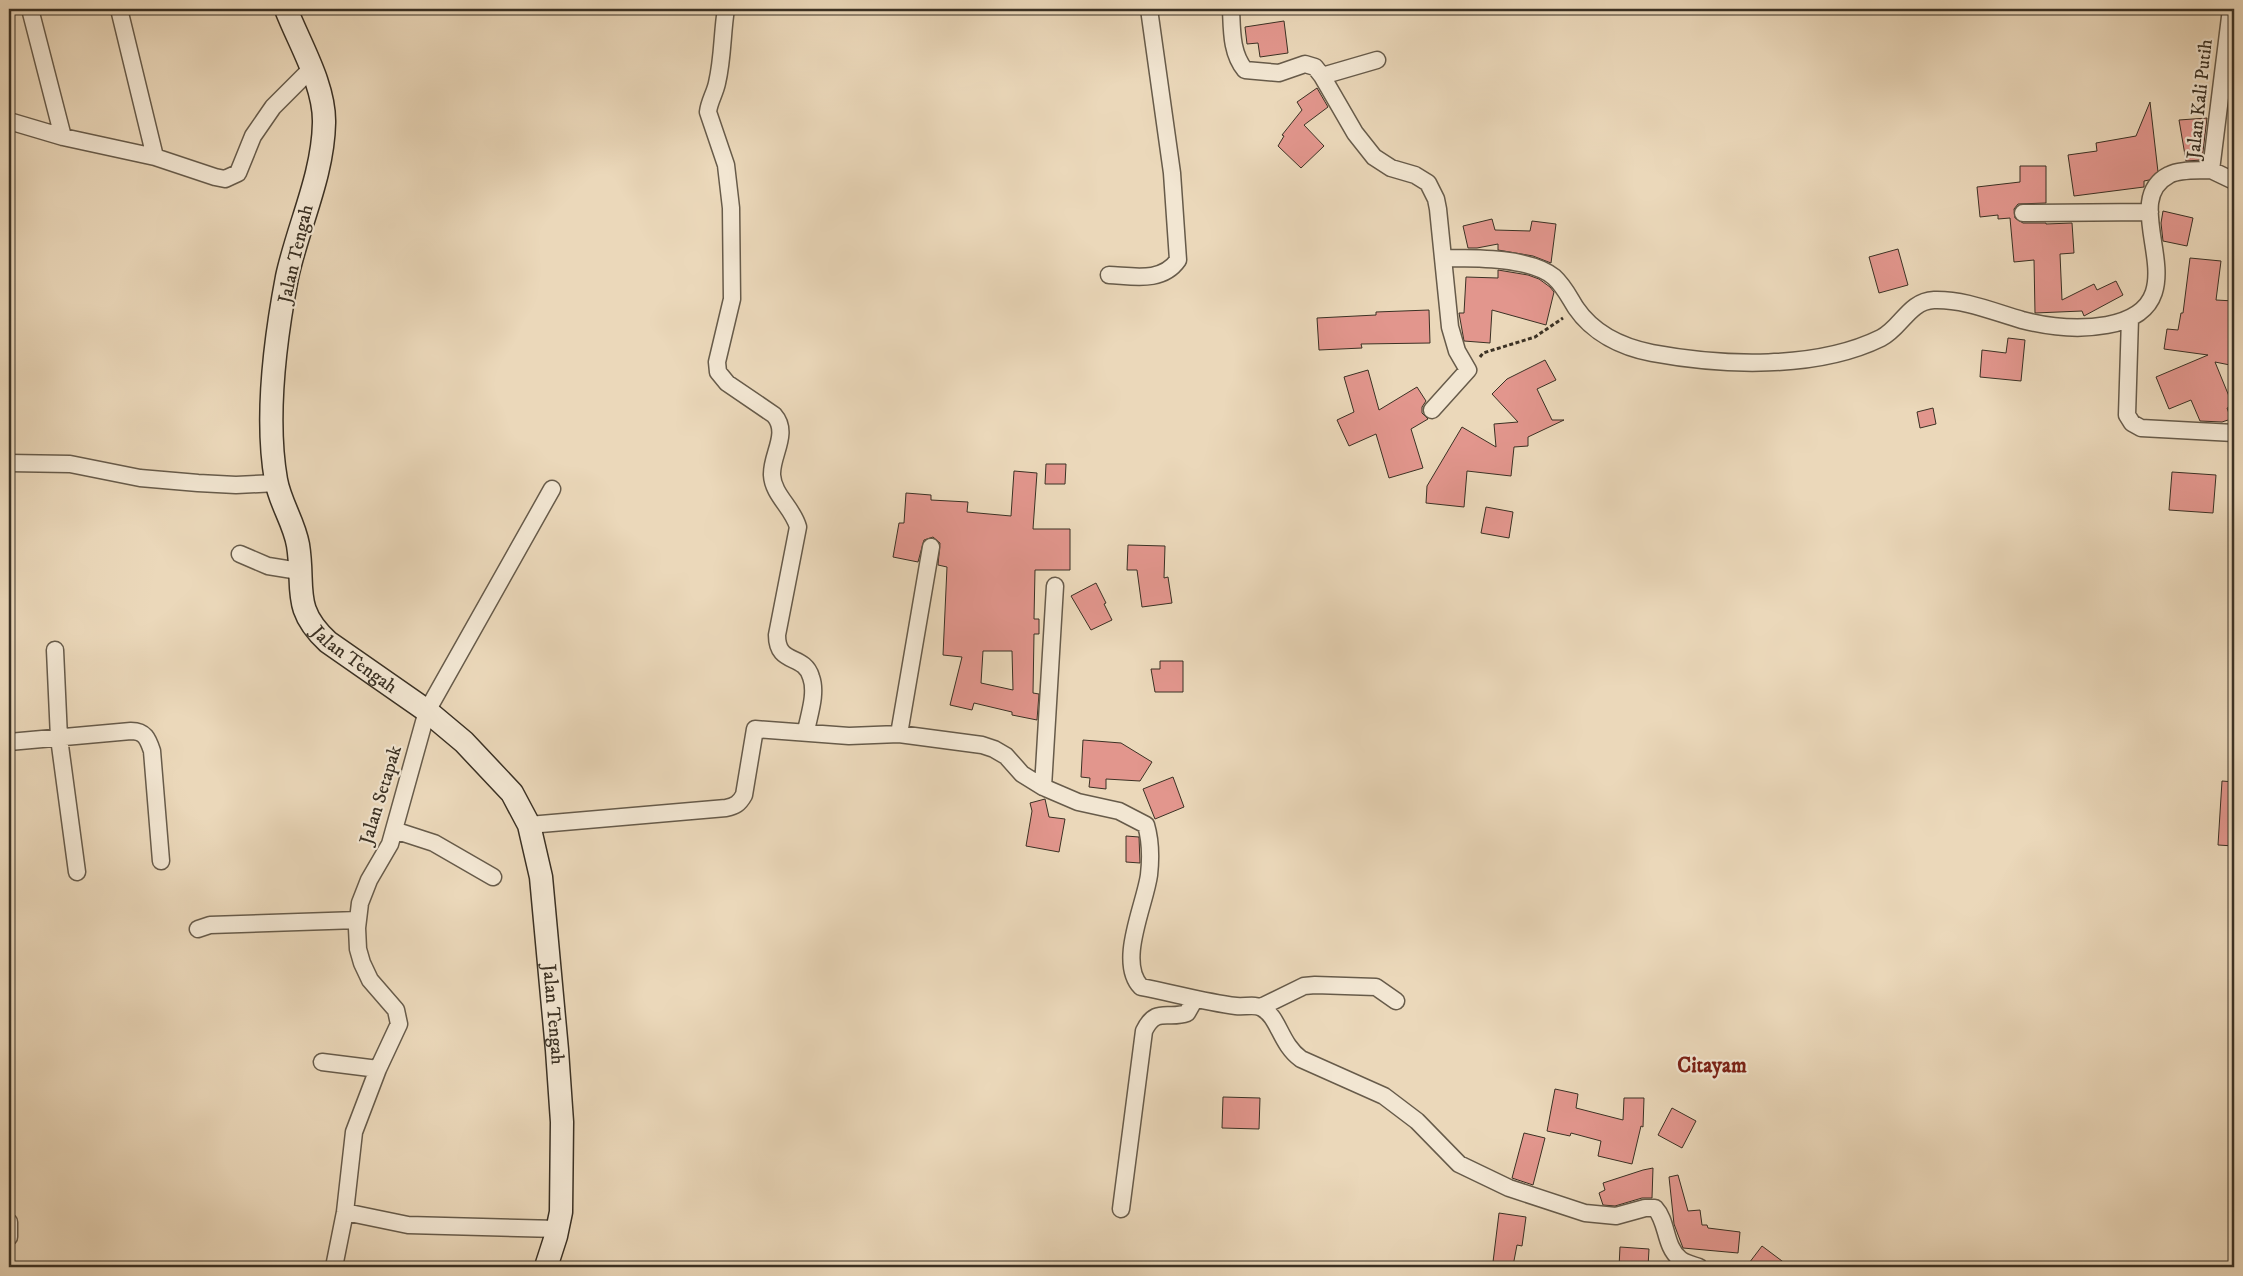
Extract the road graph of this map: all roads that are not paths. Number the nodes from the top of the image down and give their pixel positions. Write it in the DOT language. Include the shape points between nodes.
graph roads {
  1 [pos="30,9"];
  2 [pos="119,9"];
  3 [pos="286,9"];
  4 [pos="726,9"];
  5 [pos="1149,9"];
  6 [pos="1231,9"];
  7 [pos="2231,9"];
  8 [pos="1377,60"];
  9 [pos="311,69"];
  10 [pos="1322,76"];
  11 [pos="9,120"];
  12 [pos="63,137"];
  13 [pos="154,157"];
  14 [pos="2211,170"];
  15 [pos="2234,181"];
  16 [pos="2150,212"];
  17 [pos="2023,213"];
  18 [pos="1442,258"];
  19 [pos="1109,275"];
  20 [pos="2130,318"];
  21 [pos="1432,410"];
  22 [pos="2234,433"];
  23 [pos="9,463"];
  24 [pos="277,484"];
  25 [pos="552,489"];
  26 [pos="931,547"];
  27 [pos="240,554"];
  28 [pos="299,571"];
  29 [pos="1055,586"];
  30 [pos="55,650"];
  31 [pos="427,711"];
  32 [pos="806,732"];
  33 [pos="899,734"];
  34 [pos="59,738"];
  35 [pos="9,742"];
  36 [pos="1043,787"];
  37 [pos="529,824"];
  38 [pos="394,830"];
  39 [pos="161,861"];
  40 [pos="77,872"];
  41 [pos="493,877"];
  42 [pos="358,920"];
  43 [pos="198,929"];
  44 [pos="1195,999"];
  45 [pos="1396,1001"];
  46 [pos="1261,1007"];
  47 [pos="322,1062"];
  48 [pos="378,1069"];
  49 [pos="1122,1209"];
  50 [pos="346,1212"];
  51 [pos="9,1222"];
  52 [pos="558,1229"];
  53 [pos="9,1237"];
  54 [pos="334,1267"];
  55 [pos="546,1267"];
  56 [pos="1699,1267"];
  1 -- 12 [label="street"];
  2 -- 13 [label="street"];
  3 -- 9 [label="main road, Jalan Tengah"];
  4 -- 32 [label="street" via="717,84 708,112 726,165 732,208 732,298 718,354 718,372 727,383 774,415 779,422 780,438 772,472 774,487 792,511 798,527 777,646 780,653 802,662 812,678"];
  5 -- 19 [label="street" via="1172,173 1178,260 1173,267 1156,276"];
  6 -- 10 [label="street" via="1237,60 1245,70 1279,73 1305,64 1314,67"];
  7 -- 14 [label="street, Jalan Kali Putih"];
  8 -- 10 [label="street"];
  9 -- 13 [label="street" via="273,107 253,136 238,173 233,177 214,177"];
  9 -- 24 [label="main road, Jalan Tengah" via="324,122 322,145 287,277 272,421"];
  10 -- 18 [label="street" via="1355,133 1374,157 1391,168 1428,183 1436,199"];
  11 -- 12 [label="street"];
  12 -- 13 [label="street"];
  14 -- 15 [label="street, Jalan Kali Putih"];
  14 -- 16 [label="street" via="2171,173 2156,185"];
  16 -- 17 [label="street"];
  16 -- 20 [label="street" via="2157,274 2155,292 2146,308"];
  18 -- 20 [label="street" via="1491,259 1539,270 1552,276 1592,328 1606,337 1652,353 1699,359 1804,360 1856,348 1884,337 1914,307 1932,300 1966,303 2026,321 2073,328 2108,325"];
  18 -- 21 [label="street" via="1453,340 1468,370"];
  20 -- 22 [label="street" via="2127,415 2132,423 2141,428"];
  23 -- 24 [label="street" via="70,464 140,478 198,483"];
  24 -- 28 [label="main road, Jalan Tengah" via="298,546"];
  25 -- 31 [label="street, Jalan Setapak"];
  26 -- 33 [label="street"];
  27 -- 28 [label="street" via="268,566"];
  28 -- 31 [label="main road, Jalan Tengah" via="301,600 316,631"];
  29 -- 36 [label="street"];
  30 -- 34 [label="street"];
  31 -- 37 [label="main road, Jalan Tengah" via="497,776 512,793"];
  31 -- 38 [label="street, Jalan Setapak"];
  32 -- 33 [label="street" via="849,736"];
  32 -- 37 [label="street" via="756,729 744,795 734,806"];
  33 -- 36 [label="street" via="954,740 994,749 1006,756 1031,781"];
  34 -- 35 [label="street"];
  34 -- 39 [label="street" via="131,731 139,731 146,736 152,751"];
  34 -- 40 [label="street"];
  36 -- 44 [label="street" via="1078,802 1119,811 1146,825 1151,843 1149,877 1135,933 1133,974 1142,987"];
  37 -- 52 [label="main road, Jalan Tengah" via="541,877 558,1050 562,1122"];
  38 -- 41 [label="street" via="434,843"];
  38 -- 42 [label="street, Jalan Setapak" via="390,844 369,880 360,903"];
  42 -- 43 [label="street" via="210,925"];
  42 -- 48 [label="street, Jalan Setapak" via="358,948 362,964 399,1018 398,1029"];
  44 -- 46 [label="street"];
  44 -- 49 [label="street" via="1187,1013 1159,1015 1150,1020 1144,1030"];
  45 -- 46 [label="street" via="1376,987 1315,985 1304,986"];
  46 -- 56 [label="street" via="1272,1016 1291,1052 1384,1096 1417,1120 1459,1164 1509,1188 1585,1213 1616,1216 1654,1208 1660,1214 1670,1245 1680,1259"];
  47 -- 48 [label="street"];
  48 -- 50 [label="street, Jalan Setapak" via="354,1132"];
  50 -- 52 [label="street" via="408,1225"];
  50 -- 54 [label="street, Jalan Setapak"];
  51 -- 53 [label="street"];
  52 -- 55 [label="main road, Jalan Tengah"];
}
